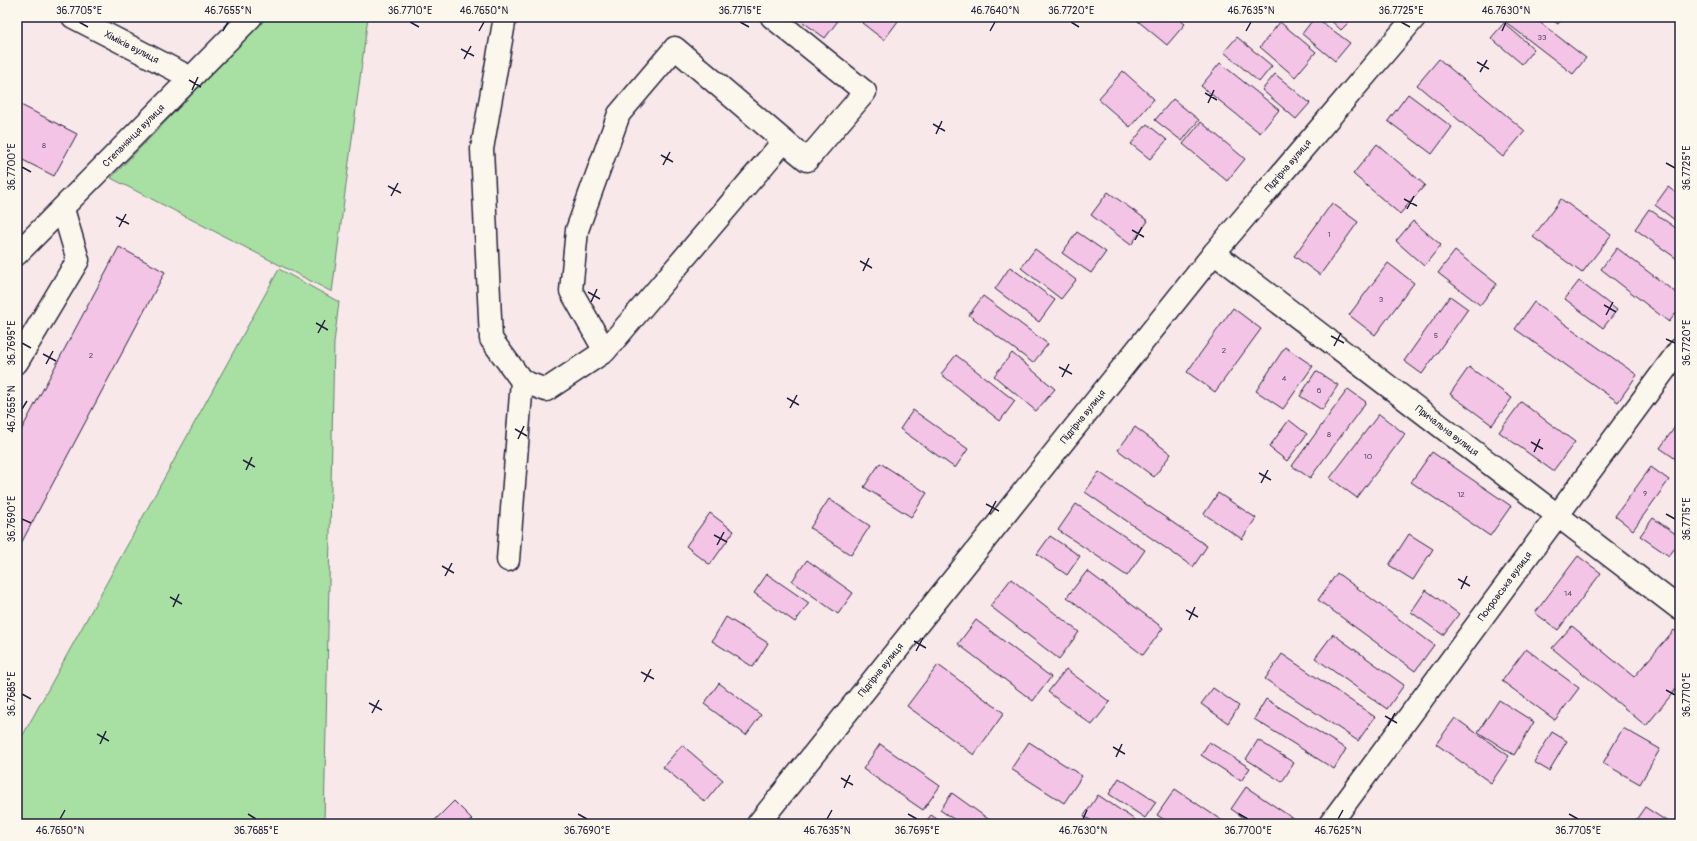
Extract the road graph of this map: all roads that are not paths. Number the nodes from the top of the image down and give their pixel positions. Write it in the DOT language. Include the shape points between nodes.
graph roads {
  1 [pos="73,17"];
  2 [pos="251,17"];
  3 [pos="505,17"];
  4 [pos="772,17"];
  5 [pos="1415,17"];
  6 [pos="191,78"];
  7 [pos="784,141"];
  8 [pos="63,209"];
  9 [pos="1214,253"];
  10 [pos="17,254"];
  11 [pos="1680,349"];
  12 [pos="605,351"];
  13 [pos="17,362"];
  14 [pos="522,381"];
  15 [pos="1558,515"];
  16 [pos="508,560"];
  17 [pos="1680,609"];
  18 [pos="758,824"];
  19 [pos="1330,824"];
  1 -- 6 [label="street, Хіміків вулиця"];
  2 -- 6 [label="street, Степанянця вулиця"];
  3 -- 14 [label="street" via="482,156 491,339"];
  4 -- 7 [label="street" via="865,92 807,160"];
  5 -- 9 [label="street, Підгірна вулиця"];
  6 -- 8 [label="street, Степанянця вулиця"];
  7 -- 12 [label="street"];
  7 -- 12 [label="street" via="675,48 619,114 577,230 571,290"];
  8 -- 10 [label="street, Степанянця вулиця"];
  8 -- 13 [label="street" via="78,260"];
  9 -- 15 [label="street, Причальна вулиця"];
  9 -- 18 [label="street, Підгірна вулиця"];
  11 -- 15 [label="street, Покровська вулиця"];
  12 -- 14 [label="street" via="546,390"];
  14 -- 16 [label="street"];
  15 -- 17 [label="street, Причальна вулиця"];
  15 -- 19 [label="street, Покровська вулиця"];
}
